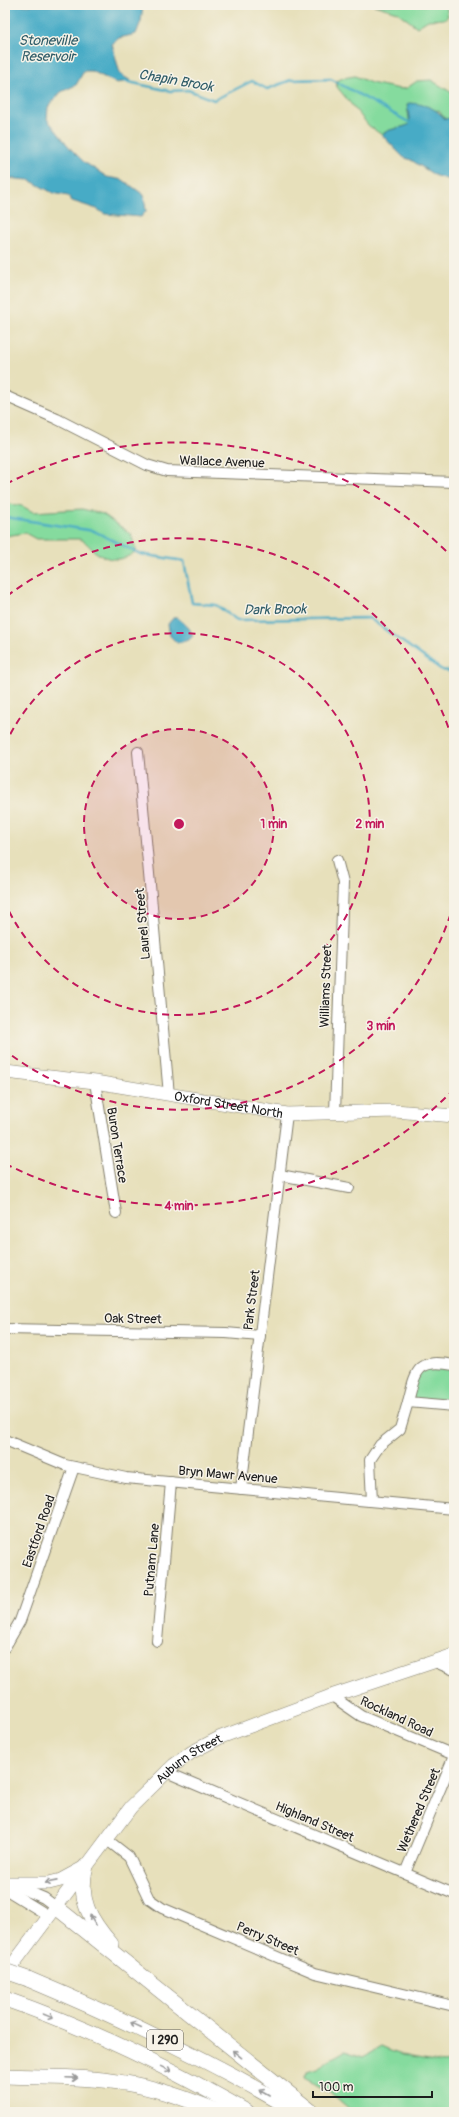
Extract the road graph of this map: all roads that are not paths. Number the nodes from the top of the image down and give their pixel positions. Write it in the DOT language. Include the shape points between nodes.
graph roads {
  1 [pos="5,396"];
  2 [pos="454,482"];
  3 [pos="138,752"];
  4 [pos="337,860"];
  5 [pos="5,1072"];
  6 [pos="95,1082"];
  7 [pos="169,1095"];
  8 [pos="335,1113"];
  9 [pos="287,1114"];
  10 [pos="454,1116"];
  11 [pos="280,1175"];
  12 [pos="349,1188"];
  13 [pos="116,1212"];
  14 [pos="5,1329"];
  15 [pos="260,1336"];
  16 [pos="454,1365"];
  17 [pos="408,1402"];
  18 [pos="454,1406"];
  19 [pos="5,1440"];
  20 [pos="74,1467"];
  21 [pos="171,1482"];
  22 [pos="241,1489"];
  23 [pos="372,1501"];
  24 [pos="454,1509"];
  25 [pos="157,1641"];
  26 [pos="5,1647"];
  27 [pos="454,1655"];
  28 [pos="435,1662"];
  29 [pos="454,1670"];
  30 [pos="332,1696"];
  31 [pos="454,1756"];
  32 [pos="166,1772"];
  33 [pos="106,1839"];
  34 [pos="86,1866"];
  35 [pos="405,1873"];
  36 [pos="5,1883"];
  37 [pos="5,1889"];
  38 [pos="454,1894"];
  39 [pos="52,1912"];
  40 [pos="5,1971"];
  41 [pos="136,1972"];
  42 [pos="5,1975"];
  43 [pos="8,2000"];
  44 [pos="454,2006"];
  45 [pos="5,2069"];
  46 [pos="5,2076"];
  47 [pos="43,2078"];
  48 [pos="219,2112"];
  49 [pos="247,2112"];
  50 [pos="297,2112"];
  51 [pos="312,2112"];
  1 -- 2 [label="street, Wallace Avenue" via="57,419 147,465 168,472"];
  3 -- 7 [label="street, Laurel Street"];
  4 -- 8 [label="street, Williams Street" via="343,883"];
  5 -- 6 [label="main road, Oxford Street North"];
  6 -- 7 [label="main road, Oxford Street North"];
  6 -- 13 [label="street, Buron Terrace"];
  7 -- 9 [label="main road, Oxford Street North"];
  8 -- 9 [label="main road, Oxford Street North"];
  8 -- 10 [label="main road, Oxford Street North" via="395,1110"];
  9 -- 11 [label="street, Park Street"];
  11 -- 12 [label="street"];
  11 -- 15 [label="street, Park Street"];
  14 -- 15 [label="street, Oak Street" via="226,1333"];
  15 -- 22 [label="street, Park Street"];
  16 -- 17 [label="street" via="433,1362 421,1367 415,1375"];
  17 -- 18 [label="street"];
  17 -- 23 [label="street" via="400,1428 380,1445 370,1460"];
  19 -- 20 [label="street, Bryn Mawr Avenue"];
  20 -- 21 [label="street, Bryn Mawr Avenue" via="126,1478"];
  20 -- 26 [label="street, Eastford Road" via="20,1621"];
  21 -- 22 [label="street, Bryn Mawr Avenue"];
  21 -- 25 [label="street, Putnam Lane"];
  22 -- 23 [label="street, Bryn Mawr Avenue"];
  23 -- 24 [label="street, Bryn Mawr Avenue"];
  27 -- 28 [label="main road, Auburn Street"];
  28 -- 29 [label="street"];
  28 -- 30 [label="main road, Auburn Street"];
  30 -- 31 [label="street, Rockland Road" via="362,1716"];
  30 -- 32 [label="main road, Auburn Street" via="221,1736 192,1752"];
  31 -- 35 [label="street, Wethered Street"];
  32 -- 33 [label="main road, Auburn Street" via="131,1807"];
  32 -- 35 [label="street, Highland Street"];
  33 -- 34 [label="main road, Auburn Street"];
  33 -- 44 [label="street, Perry Street" via="129,1857 149,1899 162,1908 314,1973"];
  34 -- 36 [label="main road, one-way" via="49,1883"];
  34 -- 39 [label="main road, Auburn Street"];
  41 -- 34 [label="highway, one-way" via="103,1935 91,1917 84,1901 82,1886"];
  35 -- 38 [label="street, Highland Street"];
  36 -- 39 [label="street" via="44,1898"];
  37 -- 39 [label="street"];
  39 -- 41 [label="highway"];
  39 -- 42 [label="main road, Auburn Street"];
  50 -- 40 [label="highway, I 290, one-way, bridge" via="236,2076 141,2027"];
  51 -- 41 [label="highway, one-way"];
  43 -- 49 [label="highway, I 290, one-way" via="73,2026"];
  45 -- 47 [label="highway"];
  46 -- 47 [label="highway"];
  47 -- 48 [label="highway, one-way" via="98,2080 136,2085 184,2098"];
}
